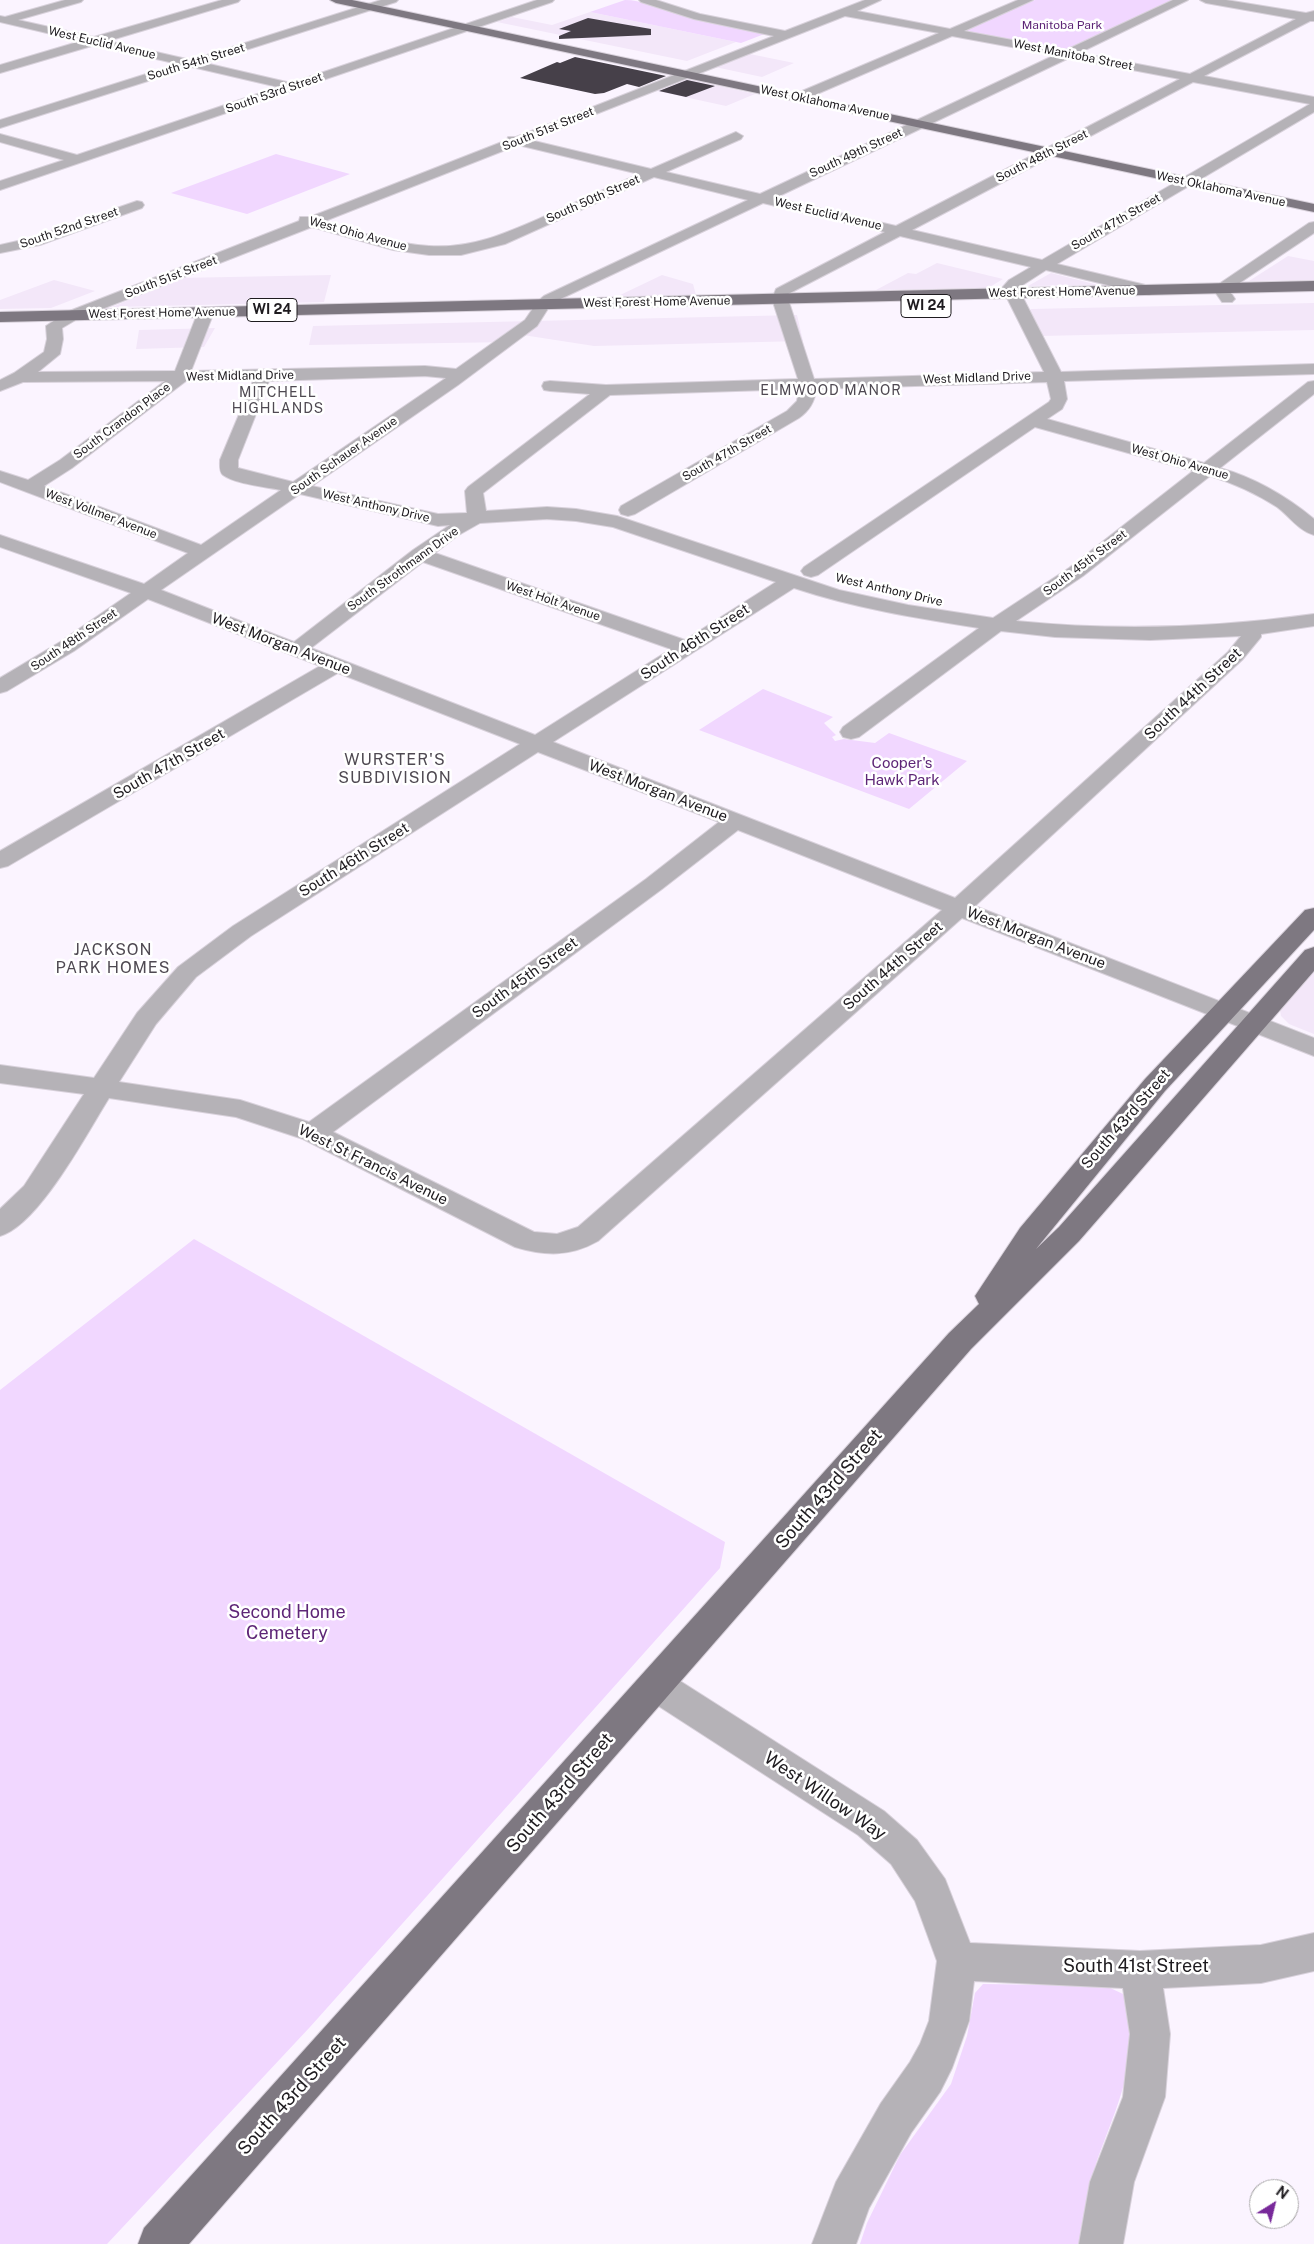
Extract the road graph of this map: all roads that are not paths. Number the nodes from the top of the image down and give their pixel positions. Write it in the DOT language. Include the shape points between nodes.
graph roads {
  1 [pos="77,0"];
  2 [pos="234,0"];
  3 [pos="336,0"];
  4 [pos="548,0"];
  5 [pos="645,0"];
  6 [pos="858,0"];
  7 [pos="875,0"];
  8 [pos="1027,0"];
  9 [pos="1182,0"];
  10 [pos="1206,0"];
  11 [pos="387,2"];
  12 [pos="368,4"];
  13 [pos="701,5"];
  14 [pos="839,11"];
  15 [pos="680,12"];
  16 [pos="1312,16"];
  17 [pos="2,20"];
  18 [pos="474,25"];
  19 [pos="952,32"];
  20 [pos="781,34"];
  21 [pos="96,41"];
  22 [pos="1067,54"];
  23 [pos="191,64"];
  24 [pos="0,69"];
  25 [pos="687,70"];
  26 [pos="1192,77"];
  27 [pos="292,87"];
  28 [pos="811,92"];
  29 [pos="795,93"];
  30 [pos="1314,100"];
  31 [pos="1314,107"];
  32 [pos="922,122"];
  33 [pos="0,124"];
  34 [pos="736,136"];
  35 [pos="0,138"];
  36 [pos="512,140"];
  37 [pos="1054,150"];
  38 [pos="79,160"];
  39 [pos="653,173"];
  40 [pos="1191,179"];
  41 [pos="0,186"];
  42 [pos="760,198"];
  43 [pos="1314,201"];
  44 [pos="137,205"];
  45 [pos="1314,208"];
  46 [pos="305,220"];
  47 [pos="1314,226"];
  48 [pos="899,231"];
  49 [pos="0,249"];
  50 [pos="447,251"];
  51 [pos="1042,266"];
  52 [pos="1314,286"];
  53 [pos="1149,290"];
  54 [pos="1224,294"];
  55 [pos="1314,297"];
  56 [pos="1016,299"];
  57 [pos="782,304"];
  58 [pos="540,310"];
  59 [pos="0,317"];
  60 [pos="204,318"];
  61 [pos="63,319"];
  62 [pos="0,328"];
  63 [pos="1314,369"];
  64 [pos="459,374"];
  65 [pos="263,376"];
  66 [pos="1054,376"];
  67 [pos="20,377"];
  68 [pos="181,377"];
  69 [pos="806,383"];
  70 [pos="0,386"];
  71 [pos="550,386"];
  72 [pos="1314,386"];
  73 [pos="606,390"];
  74 [pos="1034,421"];
  75 [pos="1207,468"];
  76 [pos="0,476"];
  77 [pos="30,487"];
  78 [pos="298,488"];
  79 [pos="628,510"];
  80 [pos="476,518"];
  81 [pos="1314,529"];
  82 [pos="4,546"];
  83 [pos="202,552"];
  84 [pos="420,554"];
  85 [pos="811,570"];
  86 [pos="791,581"];
  87 [pos="146,591"];
  88 [pos="1314,603"];
  89 [pos="1017,612"];
  90 [pos="1314,620"];
  91 [pos="997,625"];
  92 [pos="1250,629"];
  93 [pos="686,647"];
  94 [pos="296,650"];
  95 [pos="336,666"];
  96 [pos="0,686"];
  97 [pos="851,732"];
  98 [pos="536,743"];
  99 [pos="735,821"];
  100 [pos="0,861"];
  101 [pos="958,908"];
  102 [pos="1314,915"];
  103 [pos="1314,955"];
  104 [pos="1222,1012"];
  105 [pos="1254,1024"];
  106 [pos="1314,1048"];
  107 [pos="0,1074"];
  108 [pos="1154,1085"];
  109 [pos="101,1088"];
  110 [pos="1189,1099"];
  111 [pos="313,1133"];
  112 [pos="0,1226"];
  113 [pos="562,1246"];
  114 [pos="960,1341"];
  115 [pos="656,1685"];
  116 [pos="1314,1952"];
  117 [pos="957,1961"];
  118 [pos="1140,1970"];
  119 [pos="160,2244"];
  120 [pos="834,2244"];
  121 [pos="1101,2244"];
  1 -- 17 [label="street"];
  2 -- 21 [label="street"];
  3 -- 12 [label="main road, West Oklahoma Avenue"];
  4 -- 18 [label="street, South 53rd Street"];
  5 -- 15 [label="street"];
  6 -- 14 [label="street, South 51st Street"];
  7 -- 14 [label="street, South 51st Street"];
  8 -- 19 [label="street"];
  9 -- 22 [label="street, South 49th Street"];
  10 -- 16 [label="street"];
  11 -- 12 [label="street, South 54th Street"];
  11 -- 18 [label="main road, West Oklahoma Avenue"];
  12 -- 18 [label="main road, West Oklahoma Avenue"];
  12 -- 23 [label="street, South 54th Street"];
  13 -- 15 [label="street"];
  14 -- 19 [label="street, West Manitoba Street"];
  14 -- 20 [label="street, South 51st Street"];
  15 -- 20 [label="street"];
  16 -- 26 [label="street, South 48th Street"];
  17 -- 21 [label="street, West Euclid Avenue"];
  18 -- 25 [label="main road, West Oklahoma Avenue"];
  18 -- 27 [label="street, South 53rd Street"];
  19 -- 22 [label="street, West Manitoba Street"];
  19 -- 28 [label="street"];
  20 -- 25 [label="street, South 51st Street"];
  21 -- 23 [label="street, West Euclid Avenue"];
  21 -- 24 [label="street"];
  22 -- 26 [label="street, West Manitoba Street"];
  22 -- 32 [label="street, South 49th Street"];
  23 -- 27 [label="street, West Euclid Avenue"];
  23 -- 33 [label="street, South 54th Street"];
  25 -- 29 [label="main road, West Oklahoma Avenue"];
  25 -- 29 [label="main road, West Oklahoma Avenue" via="739,84"];
  25 -- 36 [label="street, South 51st Street"];
  26 -- 30 [label="street, West Manitoba Street"];
  26 -- 37 [label="street, South 48th Street"];
  27 -- 38 [label="street, South 53rd Street"];
  28 -- 29 [label="main road, West Oklahoma Avenue"];
  28 -- 32 [label="main road, West Oklahoma Avenue"];
  29 -- 32 [label="main road, West Oklahoma Avenue"];
  31 -- 40 [label="street, South 47th Street"];
  32 -- 37 [label="main road, West Oklahoma Avenue"];
  32 -- 42 [label="street, South 49th Street"];
  34 -- 39 [label="street, South 50th Street"];
  35 -- 38 [label="street"];
  36 -- 39 [label="street, West Euclid Avenue"];
  36 -- 46 [label="street, South 51st Street"];
  37 -- 40 [label="main road, West Oklahoma Avenue"];
  37 -- 48 [label="street, South 48th Street"];
  38 -- 41 [label="street, South 53rd Street"];
  39 -- 42 [label="street, West Euclid Avenue"];
  39 -- 50 [label="street, South 50th Street" via="500,240 474,248"];
  40 -- 43 [label="main road, West Oklahoma Avenue"];
  40 -- 45 [label="main road, West Oklahoma Avenue"];
  40 -- 51 [label="street, South 47th Street"];
  42 -- 48 [label="street, West Euclid Avenue"];
  42 -- 58 [label="street, South 49th Street" via="549,299"];
  44 -- 49 [label="street, South 52nd Street" via="40,240"];
  46 -- 50 [label="street, West Ohio Avenue" via="393,245"];
  46 -- 61 [label="street, South 51st Street"];
  47 -- 54 [label="street"];
  48 -- 51 [label="street, West Euclid Avenue"];
  48 -- 57 [label="street, South 48th Street" via="781,292"];
  51 -- 53 [label="street, West Euclid Avenue"];
  51 -- 56 [label="street, South 47th Street" via="1010,288"];
  52 -- 54 [label="main road, West Forest Home Avenue / WI 24"];
  53 -- 54 [label="main road, West Forest Home Avenue / WI 24"];
  53 -- 56 [label="main road, West Forest Home Avenue / WI 24"];
  54 -- 55 [label="main road, West Forest Home Avenue / WI 24"];
  54 -- 56 [label="main road, West Forest Home Avenue / WI 24"];
  56 -- 57 [label="main road, West Forest Home Avenue / WI 24"];
  56 -- 66 [label="street"];
  57 -- 58 [label="main road, West Forest Home Avenue / WI 24"];
  57 -- 69 [label="street"];
  58 -- 60 [label="main road, West Forest Home Avenue / WI 24"];
  58 -- 64 [label="street, South Schauer Avenue" via="531,323"];
  59 -- 61 [label="main road, West Forest Home Avenue / WI 24"];
  60 -- 61 [label="main road, West Forest Home Avenue / WI 24"];
  60 -- 61 [label="main road, West Forest Home Avenue / WI 24"];
  60 -- 68 [label="street, South Crandon Place"];
  61 -- 62 [label="main road, West Forest Home Avenue / WI 24"];
  61 -- 67 [label="street" via="52,354"];
  63 -- 66 [label="street, West Midland Drive"];
  64 -- 65 [label="street, West Midland Drive" via="425,371"];
  64 -- 78 [label="street, South Schauer Avenue"];
  65 -- 68 [label="street, West Midland Drive"];
  65 -- 78 [label="street, West Anthony Drive" via="229,460 229,471"];
  66 -- 69 [label="street, West Midland Drive"];
  66 -- 74 [label="street" via="1059,399"];
  67 -- 68 [label="street, West Midland Drive"];
  67 -- 70 [label="street"];
  68 -- 77 [label="street, South Crandon Place" via="66,464"];
  69 -- 73 [label="street, West Midland Drive"];
  69 -- 79 [label="street, South 47th Street" via="806,399 796,412"];
  71 -- 73 [label="street, West Midland Drive"];
  72 -- 75 [label="street, South 45th Street"];
  73 -- 80 [label="street, South Strothmann Drive" via="474,491"];
  74 -- 75 [label="street, West Ohio Avenue"];
  74 -- 85 [label="street"];
  75 -- 81 [label="street, West Ohio Avenue" via="1260,490 1284,504"];
  75 -- 89 [label="street, South 45th Street" via="1076,572"];
  76 -- 77 [label="street, West Vollmer Avenue"];
  77 -- 83 [label="street, West Vollmer Avenue"];
  78 -- 80 [label="street, West Anthony Drive" via="438,520"];
  78 -- 83 [label="street, South Schauer Avenue"];
  79 -- 80 [label="street, West Anthony Drive" via="586,502 528,502 500,505"];
  79 -- 85 [label="street, West Anthony Drive"];
  80 -- 84 [label="street, South Strothmann Drive"];
  80 -- 86 [label="street, West Anthony Drive" via="553,514 601,518"];
  82 -- 87 [label="street, West Morgan Avenue"];
  83 -- 87 [label="street, South Schauer Avenue"];
  84 -- 93 [label="street, West Holt Avenue"];
  84 -- 94 [label="street, South Strothmann Drive"];
  85 -- 89 [label="street, West Anthony Drive" via="897,594"];
  86 -- 91 [label="street, West Anthony Drive" via="834,595"];
  86 -- 93 [label="street, South 46th Street"];
  87 -- 94 [label="street, West Morgan Avenue"];
  87 -- 96 [label="street, South 48th Street" via="73,643"];
  88 -- 89 [label="street, West Anthony Drive" via="1230,615 1166,618"];
  89 -- 91 [label="street, South 45th Street"];
  90 -- 92 [label="street, West Anthony Drive"];
  91 -- 92 [label="street, West Anthony Drive" via="1108,634"];
  91 -- 97 [label="street, South 45th Street"];
  92 -- 101 [label="street, South 44th Street" via="1251,637 1235,656"];
  93 -- 98 [label="street, South 46th Street"];
  94 -- 95 [label="street, West Morgan Avenue"];
  95 -- 98 [label="street, West Morgan Avenue"];
  95 -- 100 [label="street, South 47th Street"];
  98 -- 99 [label="street, West Morgan Avenue"];
  98 -- 109 [label="street, South 46th Street" via="211,952 187,972 146,1019"];
  99 -- 101 [label="street, West Morgan Avenue"];
  99 -- 111 [label="street, South 45th Street" via="654,884"];
  101 -- 104 [label="street, West Morgan Avenue"];
  101 -- 113 [label="street, South 44th Street" via="588,1234"];
  102 -- 104 [label="main road, South 43rd Street"];
  103 -- 105 [label="main road, South 43rd Street"];
  104 -- 105 [label="street, West Morgan Avenue"];
  104 -- 108 [label="main road, South 43rd Street"];
  105 -- 106 [label="street, West Morgan Avenue"];
  105 -- 110 [label="main road, South 43rd Street"];
  107 -- 109 [label="street, West St Francis Avenue"];
  108 -- 110 [label="main road"];
  108 -- 114 [label="main road, South 43rd Street" via="1030,1236"];
  109 -- 111 [label="street, West St Francis Avenue" via="240,1109"];
  109 -- 112 [label="street, South 46th Street" via="34,1193"];
  110 -- 114 [label="main road, South 43rd Street" via="1069,1234"];
  111 -- 113 [label="street, West St Francis Avenue" via="525,1240"];
  114 -- 115 [label="main road, South 43rd Street"];
  115 -- 117 [label="street, West Willow Way" via="871,1823 904,1852 931,1892"];
  115 -- 119 [label="main road, South 43rd Street"];
  116 -- 118 [label="street, South 41st Street" via="1261,1964"];
  117 -- 118 [label="street, South 41st Street"];
  117 -- 120 [label="street, West Willow Way" via="949,2020 937,2054 851,2196"];
  118 -- 121 [label="street" via="1150,2034 1144,2096 1112,2182"];
}
